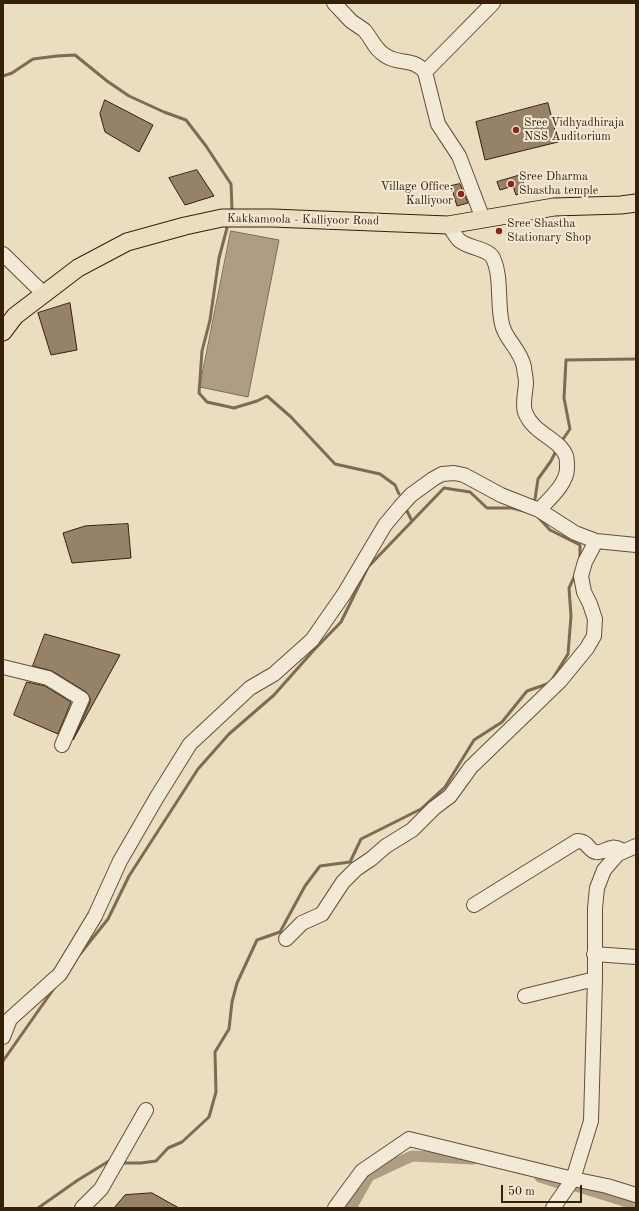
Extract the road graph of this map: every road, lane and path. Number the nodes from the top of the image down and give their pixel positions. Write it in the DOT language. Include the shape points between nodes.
graph roads {
  1 [pos="334,3"];
  2 [pos="493,3"];
  3 [pos="425,72"];
  4 [pos="636,203"];
  5 [pos="483,219"];
  6 [pos="448,225"];
  7 [pos="3,254"];
  8 [pos="44,294"];
  9 [pos="3,332"];
  10 [pos="539,510"];
  11 [pos="596,540"];
  12 [pos="636,545"];
  13 [pos="3,667"];
  14 [pos="62,745"];
  15 [pos="636,846"];
  16 [pos="623,852"];
  17 [pos="474,905"];
  18 [pos="286,939"];
  19 [pos="594,954"];
  20 [pos="636,957"];
  21 [pos="595,979"];
  22 [pos="525,996"];
  23 [pos="3,1037"];
  24 [pos="146,1110"];
  25 [pos="573,1179"];
  26 [pos="636,1195"];
  27 [pos="82,1208"];
  28 [pos="335,1208"];
  29 [pos="553,1208"];
  1 -- 3 [label="street" via="362,29 376,49 387,57 414,63"];
  2 -- 3 [label="street"];
  3 -- 5 [label="street" via="438,124 459,156"];
  4 -- 5 [label="main road, Kakkamoola - Kalliyoor Road" via="554,206"];
  5 -- 6 [label="main road, Kakkamoola - Kalliyoor Road"];
  6 -- 8 [label="main road, Kakkamoola - Kalliyoor Road" via="222,218 127,242 78,268"];
  6 -- 10 [label="street" via="458,240 492,256 496,266 502,324 523,365 526,381 525,411 540,432 559,445 566,456 567,470 563,483"];
  7 -- 8 [label="street"];
  8 -- 9 [label="main road, Kakkamoola - Kalliyoor Road" via="15,316"];
  10 -- 11 [label="street" via="575,533"];
  10 -- 23 [label="street" via="454,472 432,479 411,495 385,525 344,594 312,640 274,674 250,688 190,744 124,854 95,916 60,974 10,1019"];
  11 -- 12 [label="street"];
  11 -- 18 [label="street" via="581,576 584,592 595,619 594,636 587,648 560,681 471,767 450,796 412,830 356,869 343,882 322,914 302,923"];
  13 -- 14 [label="street" via="48,678 82,699"];
  15 -- 16 [label="street"];
  16 -- 17 [label="street" via="614,847 597,852 583,841 577,841"];
  16 -- 19 [label="street" via="604,870 597,888"];
  19 -- 20 [label="street"];
  19 -- 21 [label="street"];
  21 -- 22 [label="street"];
  21 -- 25 [label="street" via="591,1121"];
  24 -- 27 [label="street" via="101,1189"];
  25 -- 26 [label="street"];
  25 -- 28 [label="street" via="409,1139 362,1171"];
  25 -- 29 [label="street"];
}
